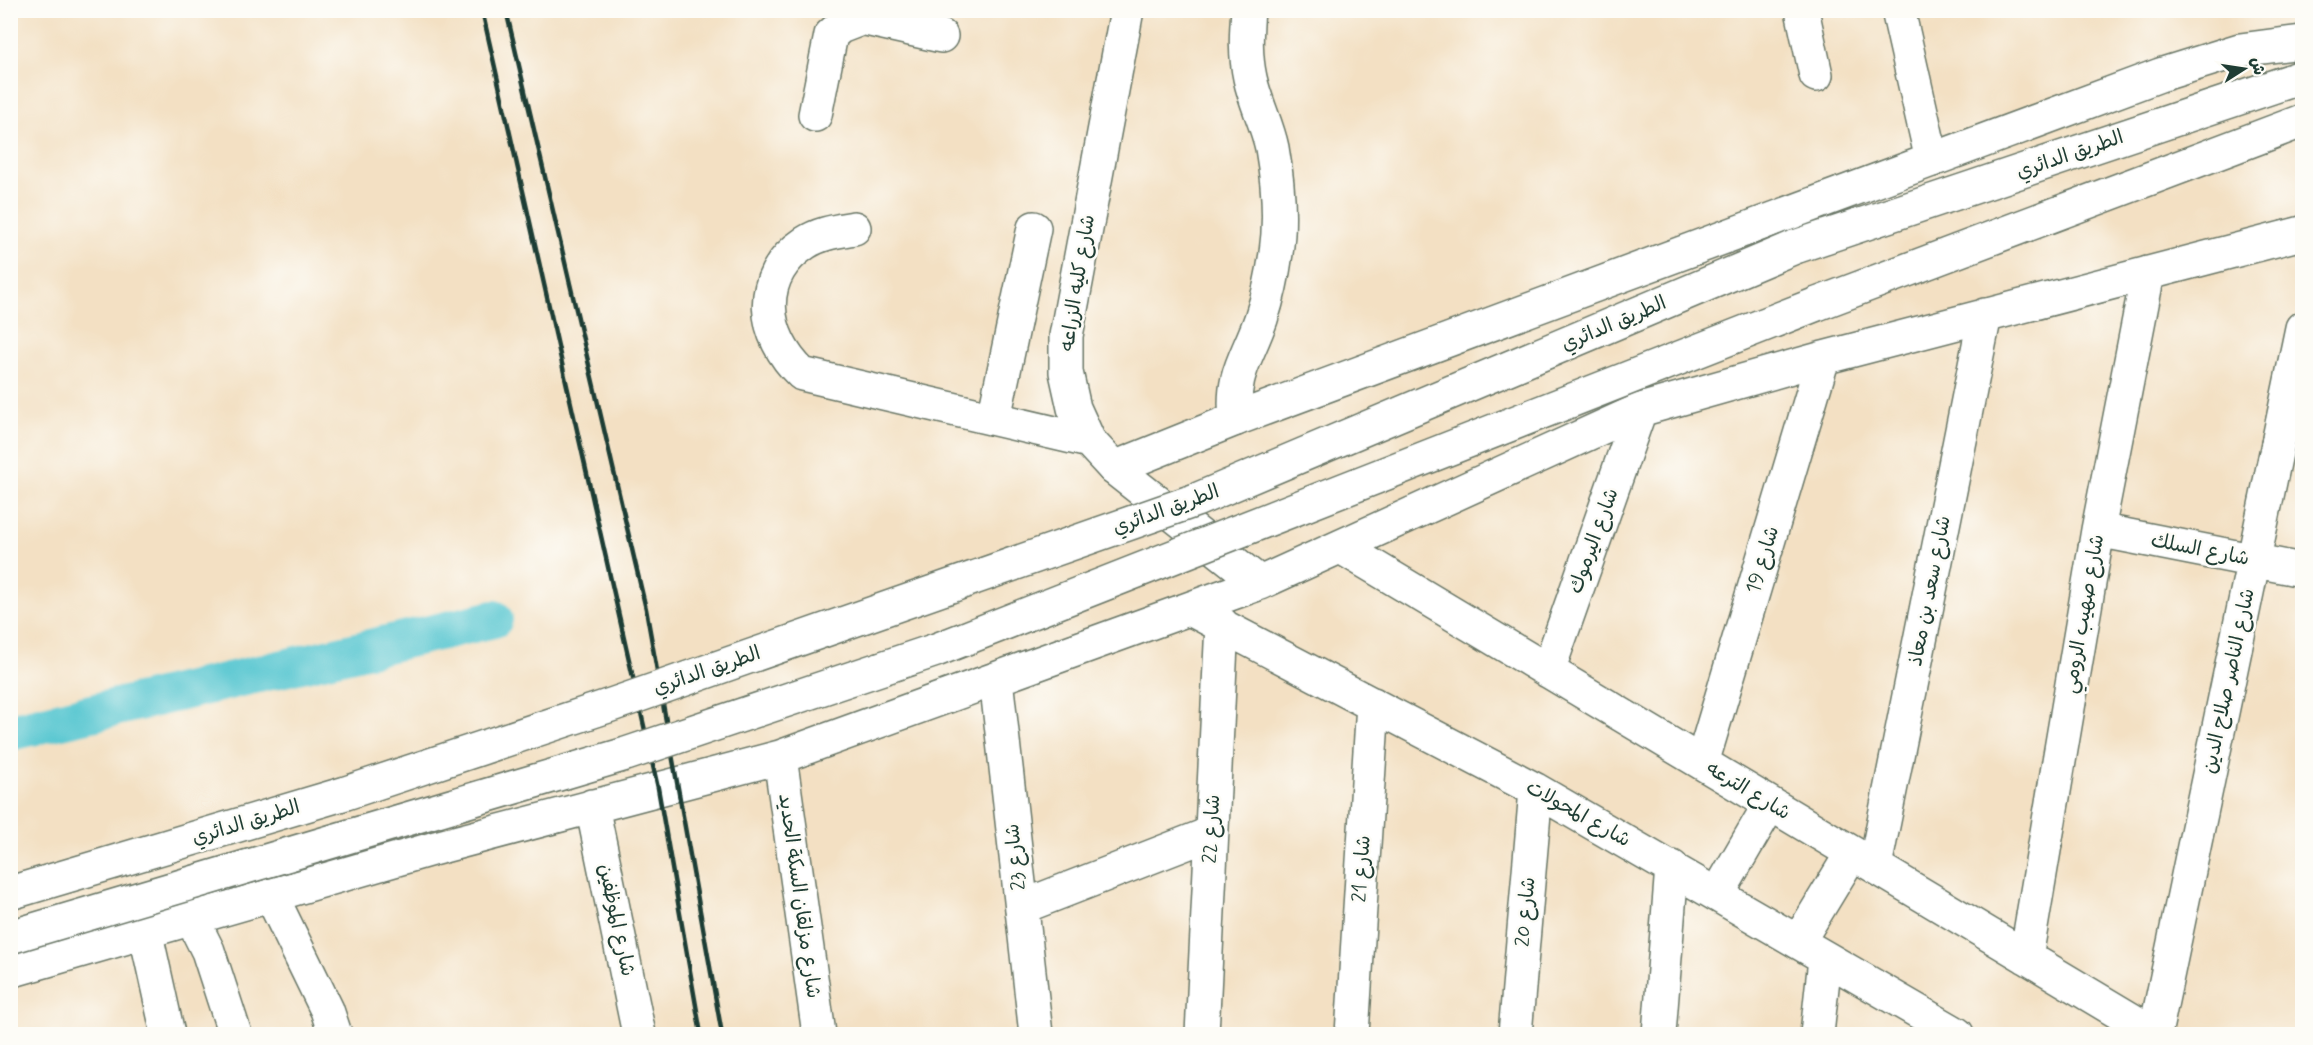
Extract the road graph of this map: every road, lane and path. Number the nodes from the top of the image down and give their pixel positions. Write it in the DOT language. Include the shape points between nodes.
graph roads {
  1 [pos="1106,10"];
  2 [pos="1127,10"];
  3 [pos="1248,10"];
  4 [pos="1802,10"];
  5 [pos="1898,10"];
  6 [pos="861,14"];
  7 [pos="941,36"];
  8 [pos="2302,42"];
  9 [pos="1117,61"];
  10 [pos="1816,75"];
  11 [pos="2302,77"];
  12 [pos="815,115"];
  13 [pos="2302,121"];
  14 [pos="1932,160"];
  15 [pos="854,228"];
  16 [pos="1034,228"];
  17 [pos="2302,233"];
  18 [pos="2148,273"];
  19 [pos="1984,315"];
  20 [pos="2302,328"];
  21 [pos="1823,358"];
  22 [pos="1640,410"];
  23 [pos="994,418"];
  24 [pos="1236,419"];
  25 [pos="1089,441"];
  26 [pos="1114,468"];
  27 [pos="2098,530"];
  28 [pos="1341,547"];
  29 [pos="2254,560"];
  30 [pos="2302,570"];
  31 [pos="1260,583"];
  32 [pos="1190,609"];
  33 [pos="1222,624"];
  34 [pos="1548,671"];
  35 [pos="996,679"];
  36 [pos="1373,704"];
  37 [pos="780,757"];
  38 [pos="1702,763"];
  39 [pos="1536,790"];
  40 [pos="1770,804"];
  41 [pos="592,806"];
  42 [pos="1212,833"];
  43 [pos="1864,860"];
  44 [pos="1672,867"];
  45 [pos="10,893"];
  46 [pos="271,895"];
  47 [pos="1717,895"];
  48 [pos="1022,907"];
  49 [pos="191,917"];
  50 [pos="145,930"];
  51 [pos="10,937"];
  52 [pos="1797,942"];
  53 [pos="2026,957"];
  54 [pos="1825,959"];
  55 [pos="10,971"];
  56 [pos="2155,1034"];
  57 [pos="168,1035"];
  58 [pos="236,1035"];
  59 [pos="335,1035"];
  60 [pos="639,1035"];
  61 [pos="819,1035"];
  62 [pos="1036,1035"];
  63 [pos="1202,1035"];
  64 [pos="1352,1035"];
  65 [pos="1515,1035"];
  66 [pos="1659,1035"];
  67 [pos="1817,1035"];
  68 [pos="1957,1035"];
  1 -- 9 [label="street"];
  2 -- 9 [label="street, شارع كليه الزراعه"];
  3 -- 24 [label="street" via="1245,42 1250,79 1272,148 1279,217 1270,286 1261,319 1237,373 1233,396"];
  4 -- 10 [label="street"];
  5 -- 14 [label="street"];
  6 -- 7 [label="street"];
  6 -- 12 [label="street" via="831,35"];
  8 -- 14 [label="street" via="2240,50 2160,75"];
  9 -- 25 [label="street, شارع كليه الزراعه" via="1066,336 1068,381 1074,408"];
  11 -- 45 [label="street, الطريق الدائري, bridge" via="1795,248 1196,500 614,704 346,793"];
  13 -- 51 [label="street, bridge" via="1817,304 936,650 626,754"];
  14 -- 24 [label="street"];
  15 -- 23 [label="street" via="826,233 806,242 777,275 770,296 769,318 786,359 802,374"];
  16 -- 23 [label="street"];
  17 -- 18 [label="street"];
  18 -- 19 [label="street"];
  18 -- 27 [label="street, شارع صهيب الرومي"];
  19 -- 21 [label="street"];
  19 -- 43 [label="street, شارع سعد بن معاذ"];
  20 -- 29 [label="street, شارع الناصر صلاح الدين"];
  21 -- 22 [label="street"];
  21 -- 38 [label="street, شارع 19"];
  22 -- 28 [label="street"];
  22 -- 34 [label="street, شارع اليرموك"];
  23 -- 25 [label="street"];
  24 -- 26 [label="street"];
  25 -- 26 [label="street, شارع كليه الزراعه"];
  26 -- 31 [label="street, شارع كليه الزراعه"];
  27 -- 29 [label="street, شارع السلك"];
  27 -- 53 [label="street, شارع صهيب الرومي"];
  28 -- 31 [label="street"];
  28 -- 34 [label="street, شارع الترعه"];
  29 -- 30 [label="street, شارع السلك"];
  29 -- 56 [label="street, شارع الناصر صلاح الدين"];
  31 -- 32 [label="street"];
  32 -- 33 [label="street, شارع المحولات"];
  32 -- 35 [label="street"];
  33 -- 36 [label="street, شارع المحولات"];
  33 -- 42 [label="street, شارع 22"];
  34 -- 38 [label="street, شارع الترعه"];
  35 -- 37 [label="street"];
  35 -- 48 [label="street, شارع 23"];
  36 -- 39 [label="street, شارع المحولات"];
  36 -- 64 [label="street, شارع 21"];
  37 -- 41 [label="street"];
  37 -- 61 [label="street, شارع مزلقان السكة الحديد"];
  38 -- 40 [label="street, شارع الترعه"];
  39 -- 44 [label="street, شارع المحولات"];
  39 -- 65 [label="street, شارع 20"];
  40 -- 43 [label="street, شارع الترعه"];
  40 -- 47 [label="street"];
  41 -- 46 [label="street"];
  41 -- 60 [label="street, شارع الموظفين"];
  42 -- 48 [label="street"];
  42 -- 63 [label="street, شارع 22"];
  43 -- 52 [label="street"];
  43 -- 53 [label="street, شارع الترعه"];
  44 -- 47 [label="street, شارع المحولات"];
  44 -- 66 [label="street"];
  46 -- 49 [label="street"];
  46 -- 59 [label="street" via="327,1010"];
  47 -- 52 [label="street, شارع المحولات"];
  48 -- 62 [label="street, شارع 23"];
  49 -- 50 [label="street"];
  49 -- 58 [label="street" via="218,977"];
  50 -- 55 [label="street"];
  50 -- 57 [label="street"];
  52 -- 54 [label="street, شارع المحولات"];
  53 -- 56 [label="street, شارع الترعه"];
  54 -- 67 [label="street"];
  54 -- 68 [label="street, شارع المحولات"];
}
